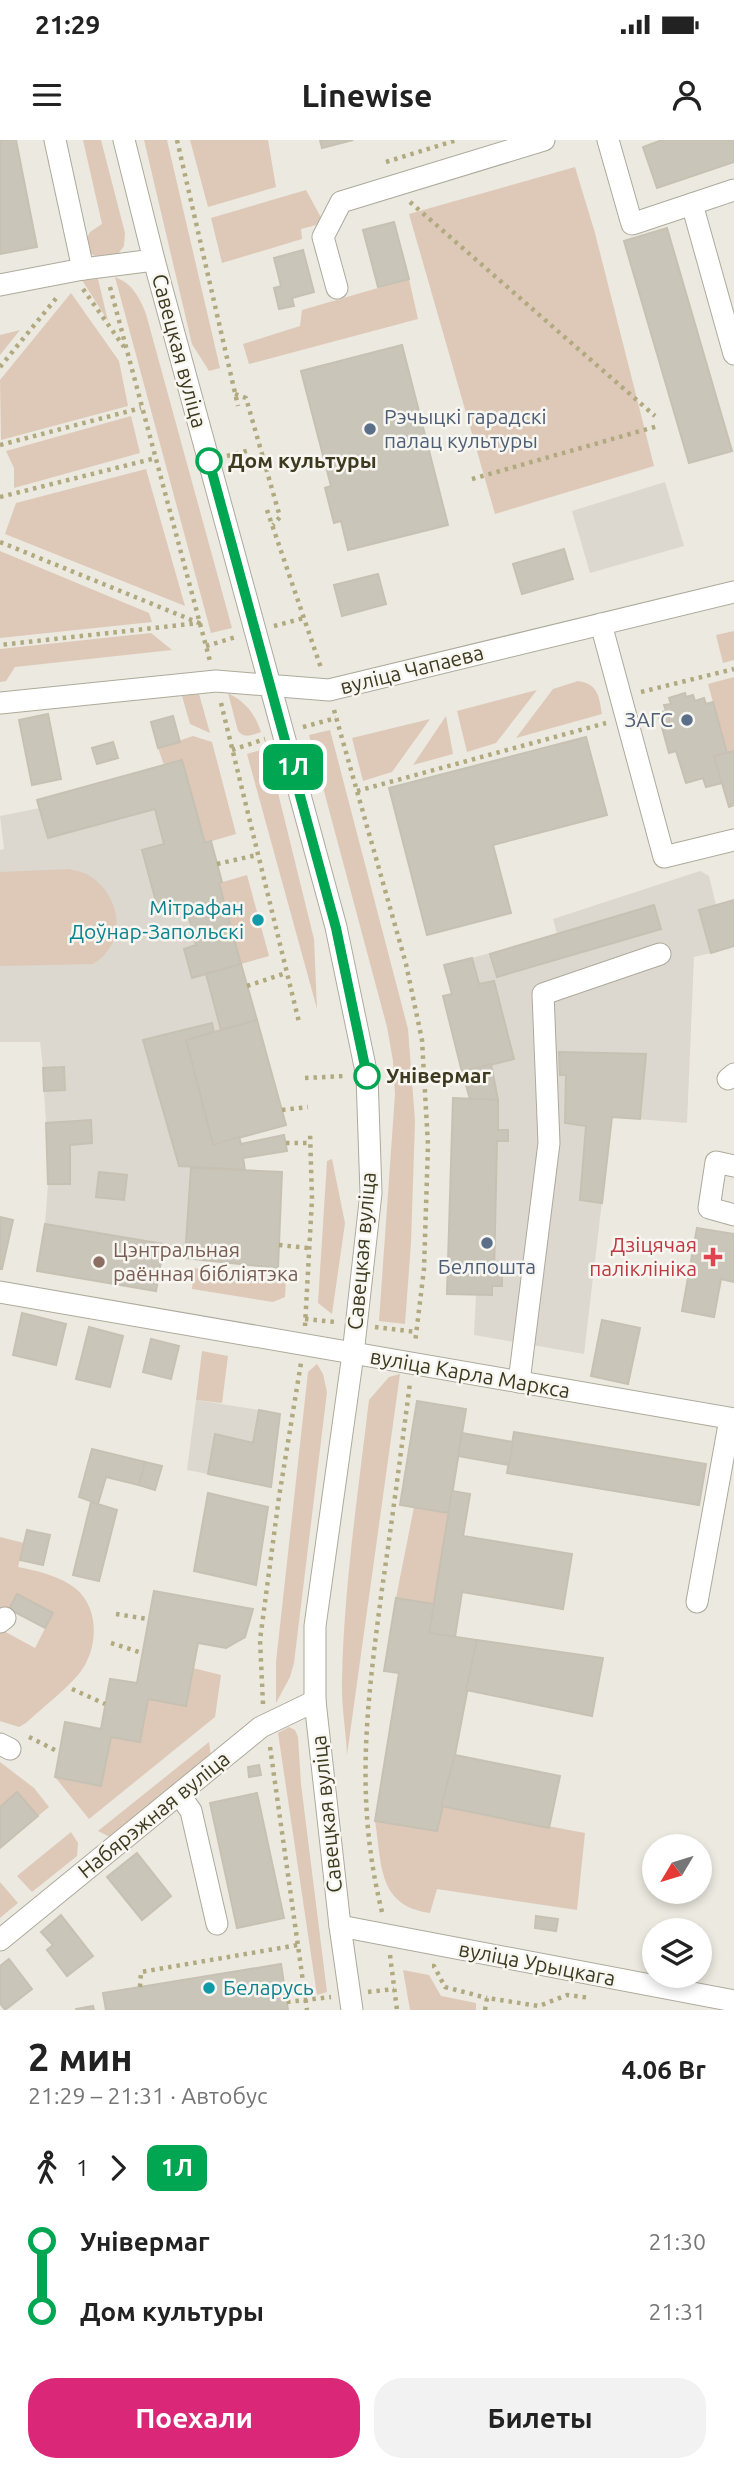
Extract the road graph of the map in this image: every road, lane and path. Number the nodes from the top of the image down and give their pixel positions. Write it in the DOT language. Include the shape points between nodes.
graph roads {
  1 [pos="55,140"];
  2 [pos="124,140"];
  3 [pos="177,140"];
  4 [pos="457,140"];
  5 [pos="544,140"];
  6 [pos="608,140"];
  7 [pos="386,162"];
  8 [pos="393,187"];
  9 [pos="734,190"];
  10 [pos="692,204"];
  11 [pos="154,260"];
  12 [pos="105,268"];
  13 [pos="83,269"];
  14 [pos="0,285"];
  15 [pos="66,287"];
  16 [pos="337,288"];
  17 [pos="734,354"];
  18 [pos="0,367"];
  19 [pos="235,394"];
  20 [pos="238,406"];
  21 [pos="141,408"];
  22 [pos="655,416"];
  23 [pos="658,426"];
  24 [pos="0,445"];
  25 [pos="156,458"];
  26 [pos="472,479"];
  27 [pos="0,496"];
  28 [pos="273,526"];
  29 [pos="0,542"];
  30 [pos="734,592"];
  31 [pos="199,623"];
  32 [pos="601,624"];
  33 [pos="0,645"];
  34 [pos="734,669"];
  35 [pos="216,681"];
  36 [pos="269,685"];
  37 [pos="0,703"];
  38 [pos="627,718"];
  39 [pos="357,791"];
  40 [pos="734,841"];
  41 [pos="257,855"];
  42 [pos="217,864"];
  43 [pos="660,954"];
  44 [pos="286,973"];
  45 [pos="247,986"];
  46 [pos="299,1022"];
  47 [pos="367,1076"];
  48 [pos="305,1078"];
  49 [pos="308,1107"];
  50 [pos="282,1110"];
  51 [pos="310,1132"];
  52 [pos="285,1143"];
  53 [pos="311,1143"];
  54 [pos="734,1166"];
  55 [pos="734,1215"];
  56 [pos="279,1245"];
  57 [pos="308,1248"];
  58 [pos="0,1292"];
  59 [pos="304,1346"];
  60 [pos="353,1354"];
  61 [pos="519,1382"];
  62 [pos="732,1419"];
  63 [pos="697,1602"];
  64 [pos="116,1614"];
  65 [pos="148,1619"];
  66 [pos="111,1643"];
  67 [pos="142,1653"];
  68 [pos="72,1689"];
  69 [pos="315,1701"];
  70 [pos="105,1704"];
  71 [pos="267,1724"];
  72 [pos="11,1742"];
  73 [pos="59,1752"];
  74 [pos="179,1794"];
  75 [pos="218,1924"];
  76 [pos="340,1926"];
  77 [pos="0,1940"];
  78 [pos="298,1945"];
  79 [pos="391,1959"];
  80 [pos="402,1961"];
  81 [pos="424,1964"];
  82 [pos="140,1987"];
  83 [pos="487,1998"];
  84 [pos="592,1998"];
  85 [pos="674,2000"];
  86 [pos="306,2001"];
  87 [pos="734,2001"];
  88 [pos="287,2002"];
  89 [pos="307,2010"];
  90 [pos="352,2010"];
  91 [pos="485,2010"];
  1 -- 13 [label="street"];
  2 -- 11 [label="street, Савецкая вуліца"];
  3 -- 19 [label="path"];
  4 -- 7 [label="path"];
  5 -- 8 [label="street"];
  6 -- 10 [label="street" via="632,224"];
  8 -- 16 [label="street" via="341,202 323,237"];
  8 -- 22 [label="path"];
  9 -- 10 [label="street"];
  10 -- 17 [label="street"];
  11 -- 12 [label="street"];
  11 -- 36 [label="street, Савецкая вуліца"];
  12 -- 13 [label="street"];
  12 -- 21 [label="path"];
  13 -- 14 [label="street"];
  15 -- 18 [label="path"];
  19 -- 20 [label="path"];
  19 -- 28 [label="path" via="246,398 280,517"];
  21 -- 24 [label="path"];
  21 -- 25 [label="path"];
  23 -- 26 [label="path"];
  25 -- 27 [label="path"];
  25 -- 31 [label="path"];
  29 -- 31 [label="path"];
  30 -- 32 [label="street, вуліца Чапаева"];
  31 -- 33 [label="path"];
  31 -- 35 [label="path"];
  32 -- 36 [label="street, вуліца Чапаева" via="329,690"];
  32 -- 38 [label="street"];
  34 -- 38 [label="path" via="641,691"];
  35 -- 36 [label="street, вуліца Чапаева"];
  35 -- 37 [label="street, вуліца Чапаева"];
  35 -- 41 [label="path"];
  36 -- 47 [label="street, Савецкая вуліца" via="336,928"];
  38 -- 39 [label="path"];
  38 -- 40 [label="street" via="664,857"];
  41 -- 42 [label="path"];
  41 -- 44 [label="path"];
  43 -- 61 [label="street" via="543,994 549,1143"];
  44 -- 45 [label="path"];
  44 -- 46 [label="path"];
  47 -- 48 [label="path"];
  47 -- 60 [label="street, Савецкая вуліца" via="371,1193"];
  49 -- 50 [label="path"];
  51 -- 53 [label="path"];
  52 -- 53 [label="path"];
  53 -- 57 [label="path"];
  54 -- 55 [label="street" via="716,1162 709,1208"];
  56 -- 57 [label="path"];
  57 -- 59 [label="path"];
  58 -- 59 [label="street, вуліца Карла Маркса"];
  59 -- 60 [label="street, вуліца Карла Маркса"];
  59 -- 71 [label="path" via="260,1640"];
  60 -- 61 [label="street, вуліца Карла Маркса"];
  60 -- 69 [label="street, Савецкая вуліца" via="315,1626"];
  61 -- 62 [label="street, вуліца Карла Маркса"];
  62 -- 63 [label="street"];
  64 -- 65 [label="path"];
  66 -- 67 [label="path"];
  68 -- 70 [label="path"];
  69 -- 71 [label="street, Набярэжная вуліца"];
  69 -- 76 [label="street, Савецкая вуліца"];
  71 -- 74 [label="street, Набярэжная вуліца"];
  71 -- 78 [label="path"];
  72 -- 73 [label="path"];
  74 -- 75 [label="street" via="191,1811"];
  74 -- 77 [label="street, Набярэжная вуліца"];
  76 -- 85 [label="street, вуліца Урыцкага"];
  76 -- 90 [label="street, Савецкая вуліца"];
  78 -- 82 [label="path" via="141,1972"];
  78 -- 86 [label="path"];
  79 -- 80 [label="path"];
  81 -- 83 [label="path" via="435,1966 445,1987"];
  83 -- 84 [label="path" via="539,2006 567,1995"];
  83 -- 91 [label="path"];
  85 -- 87 [label="street, вуліца Урыцкага"];
  86 -- 88 [label="path"];
  86 -- 89 [label="path"];
}
